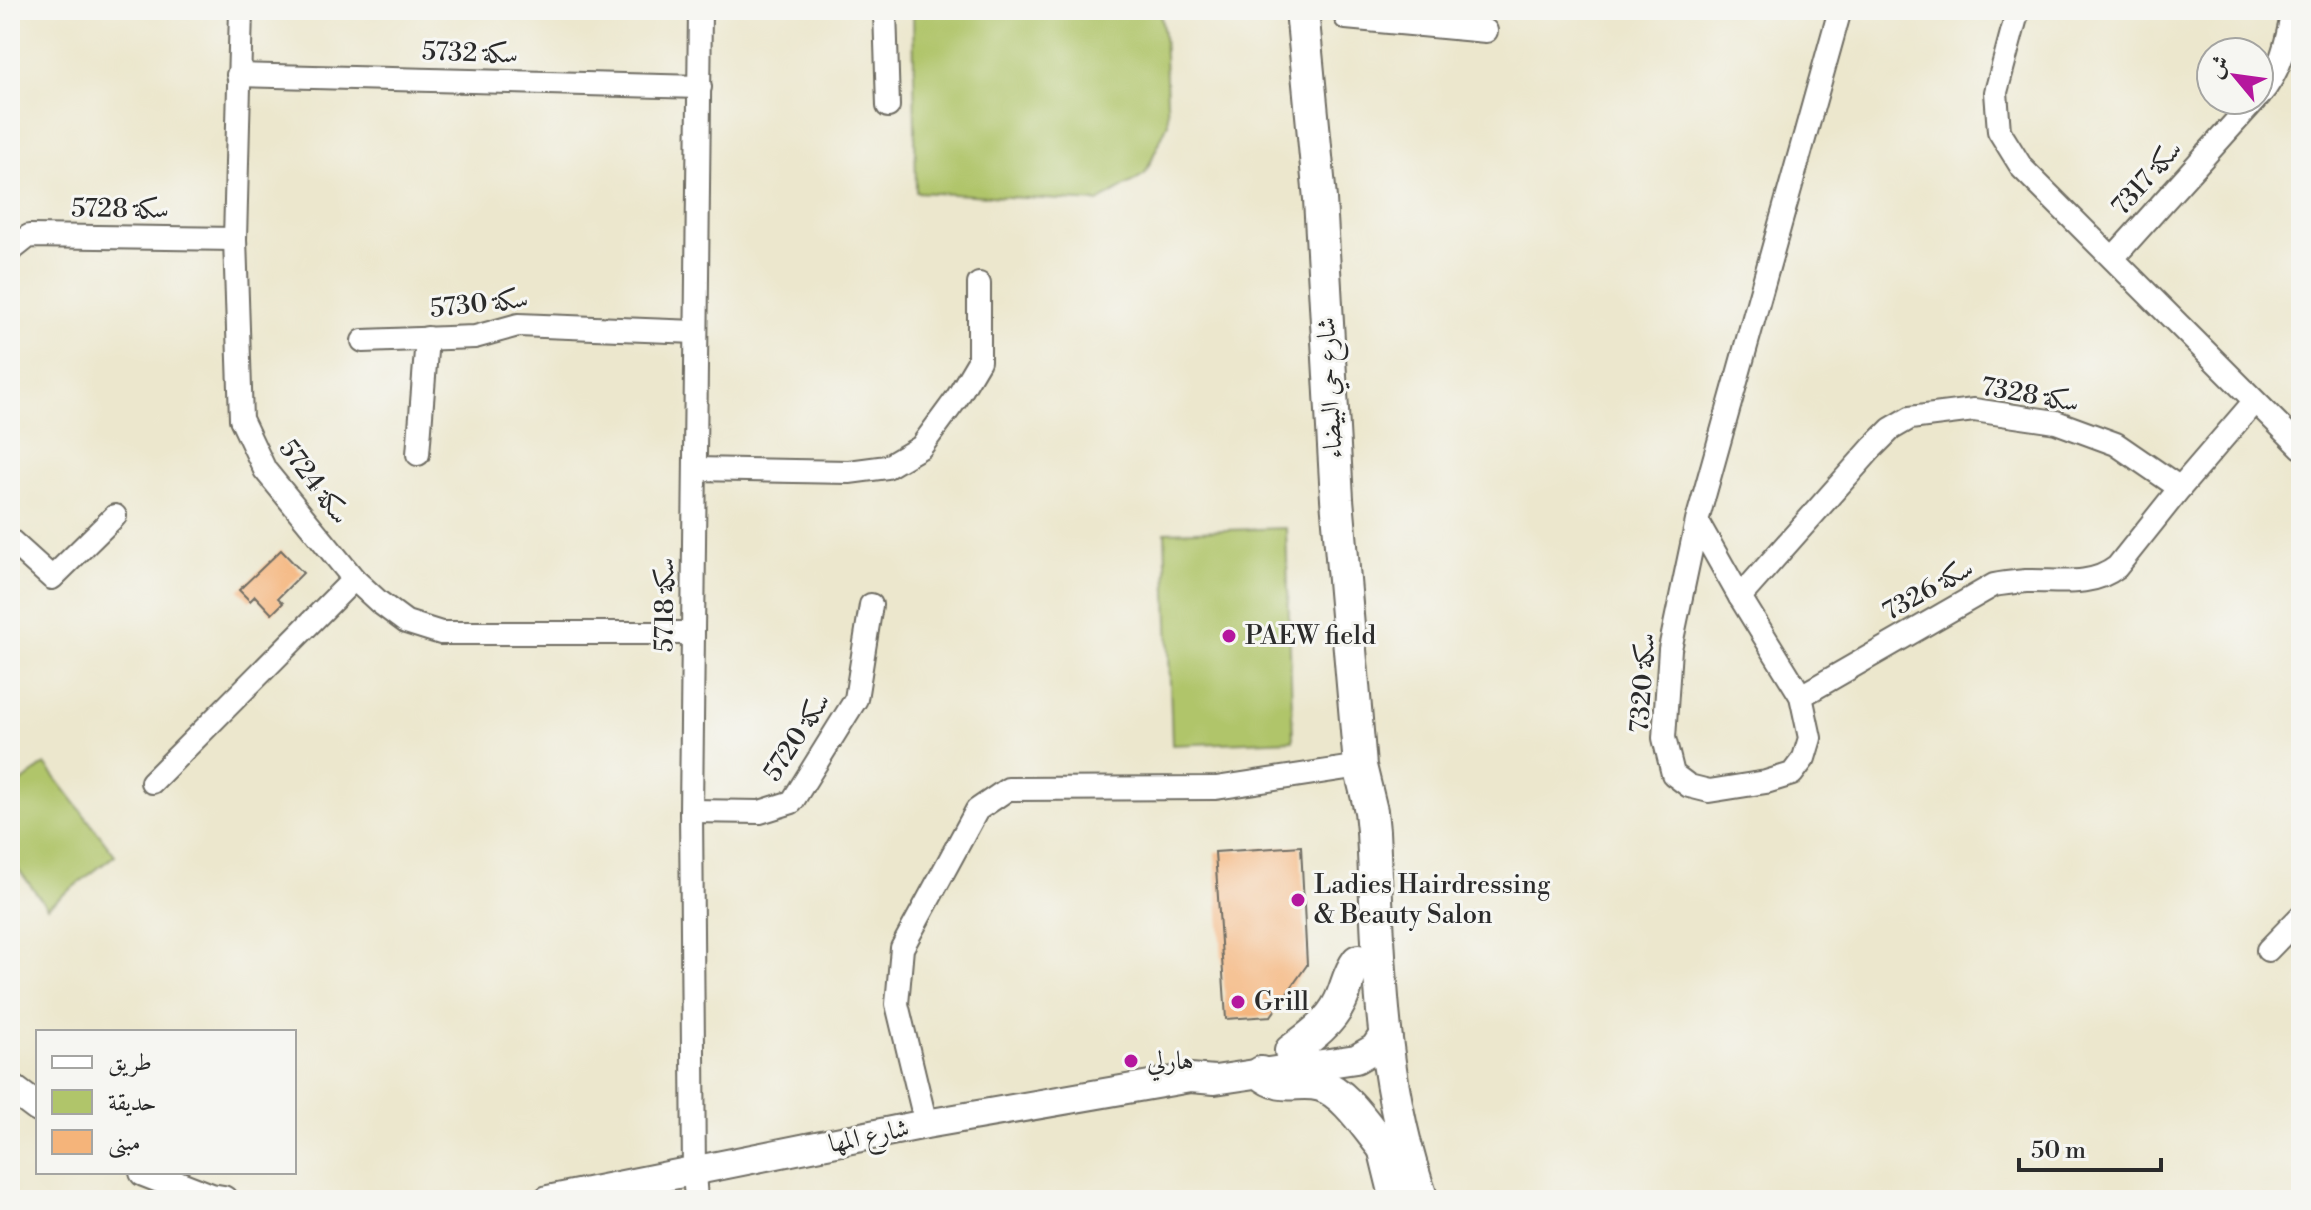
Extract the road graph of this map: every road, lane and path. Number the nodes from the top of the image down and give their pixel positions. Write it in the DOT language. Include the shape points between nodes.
graph roads {
  1 [pos="241,10"];
  2 [pos="700,10"];
  3 [pos="885,10"];
  4 [pos="1302,10"];
  5 [pos="1346,10"];
  6 [pos="1840,10"];
  7 [pos="2018,10"];
  8 [pos="2293,10"];
  9 [pos="1406,17"];
  10 [pos="1486,31"];
  11 [pos="2275,73"];
  12 [pos="238,75"];
  13 [pos="700,87"];
  14 [pos="888,106"];
  15 [pos="2241,116"];
  16 [pos="235,239"];
  17 [pos="10,251"];
  18 [pos="2113,258"];
  19 [pos="979,284"];
  20 [pos="696,332"];
  21 [pos="427,338"];
  22 [pos="363,341"];
  23 [pos="2254,402"];
  24 [pos="2301,447"];
  25 [pos="418,454"];
  26 [pos="695,469"];
  27 [pos="2180,488"];
  28 [pos="115,516"];
  29 [pos="1697,521"];
  30 [pos="10,540"];
  31 [pos="354,579"];
  32 [pos="1740,597"];
  33 [pos="871,605"];
  34 [pos="692,633"];
  35 [pos="1801,696"];
  36 [pos="1360,766"];
  37 [pos="152,782"];
  38 [pos="691,811"];
  39 [pos="2301,916"];
  40 [pos="2268,950"];
  41 [pos="1358,961"];
  42 [pos="1376,1049"];
  43 [pos="1291,1051"];
  44 [pos="1261,1073"];
  45 [pos="1190,1078"];
  46 [pos="10,1087"];
  47 [pos="36,1106"];
  48 [pos="926,1124"];
  49 [pos="1384,1148"];
  50 [pos="149,1174"];
  51 [pos="695,1186"];
  52 [pos="223,1200"];
  53 [pos="548,1200"];
  54 [pos="1397,1200"];
  55 [pos="1422,1200"];
  1 -- 12 [label="street, سكة 5724"];
  2 -- 13 [label="street, سكة 5718"];
  3 -- 14 [label="street"];
  4 -- 36 [label="main road, شارع حي البيضاء"];
  5 -- 9 [label="street" via="1346,18"];
  6 -- 29 [label="street, سكة 7320"];
  7 -- 18 [label="street" via="1996,92 1999,131 2022,168"];
  8 -- 11 [label="street, سكة 7317" via="2286,51"];
  9 -- 10 [label="street"];
  12 -- 13 [label="street, سكة 5732"];
  12 -- 16 [label="street, سكة 5724"];
  13 -- 20 [label="street, سكة 5718"];
  15 -- 18 [label="street, سكة 7317"];
  16 -- 17 [label="street, سكة 5728" via="29,236"];
  16 -- 31 [label="street, سكة 5724" via="241,419 265,470"];
  18 -- 23 [label="street"];
  19 -- 26 [label="street" via="979,361 921,447 887,467 849,472"];
  20 -- 21 [label="street, سكة 5730" via="518,325 475,337"];
  20 -- 26 [label="street, سكة 5718"];
  21 -- 22 [label="street, سكة 5730"];
  21 -- 25 [label="street"];
  23 -- 24 [label="street"];
  23 -- 27 [label="street, سكة 7326"];
  26 -- 34 [label="street, سكة 5718"];
  27 -- 32 [label="street, سكة 7328" via="2116,444 2056,422 1974,410 1910,418 1872,448"];
  27 -- 35 [label="street, سكة 7326" via="2104,577 1994,585"];
  28 -- 30 [label="street" via="52,578"];
  29 -- 32 [label="street, سكة 7320"];
  29 -- 35 [label="street, سكة 7320" via="1668,663 1664,738 1673,774 1689,786 1709,791 1792,774 1810,738"];
  31 -- 34 [label="street, سكة 5724" via="406,622 441,633"];
  31 -- 37 [label="street"];
  32 -- 35 [label="street, سكة 7320"];
  33 -- 38 [label="street, سكة 5720" via="856,699 792,802 760,812"];
  34 -- 38 [label="street, سكة 5718"];
  36 -- 41 [label="main road" via="1354,828"];
  36 -- 42 [label="main road" via="1373,831"];
  36 -- 48 [label="street" via="1216,788 1008,789 977,810 902,948 897,1004"];
  38 -- 51 [label="street, سكة 5718"];
  39 -- 40 [label="street"];
  41 -- 42 [label="main road"];
  41 -- 43 [label="main road" via="1334,1013"];
  42 -- 43 [label="street, شارع المها" via="1349,1040"];
  42 -- 44 [label="street, شارع المها" via="1356,1059"];
  42 -- 49 [label="main road" via="1375,1110"];
  42 -- 55 [label="main road"];
  43 -- 45 [label="street, شارع المها" via="1227,1063"];
  44 -- 45 [label="street, شارع المها"];
  44 -- 49 [label="main road" via="1286,1085 1311,1083 1333,1090"];
  45 -- 48 [label="street, شارع المها"];
  46 -- 47 [label="street"];
  48 -- 51 [label="street, شارع المها"];
  49 -- 54 [label="main road"];
  50 -- 52 [label="street"];
  51 -- 53 [label="street, شارع المها"];
}
